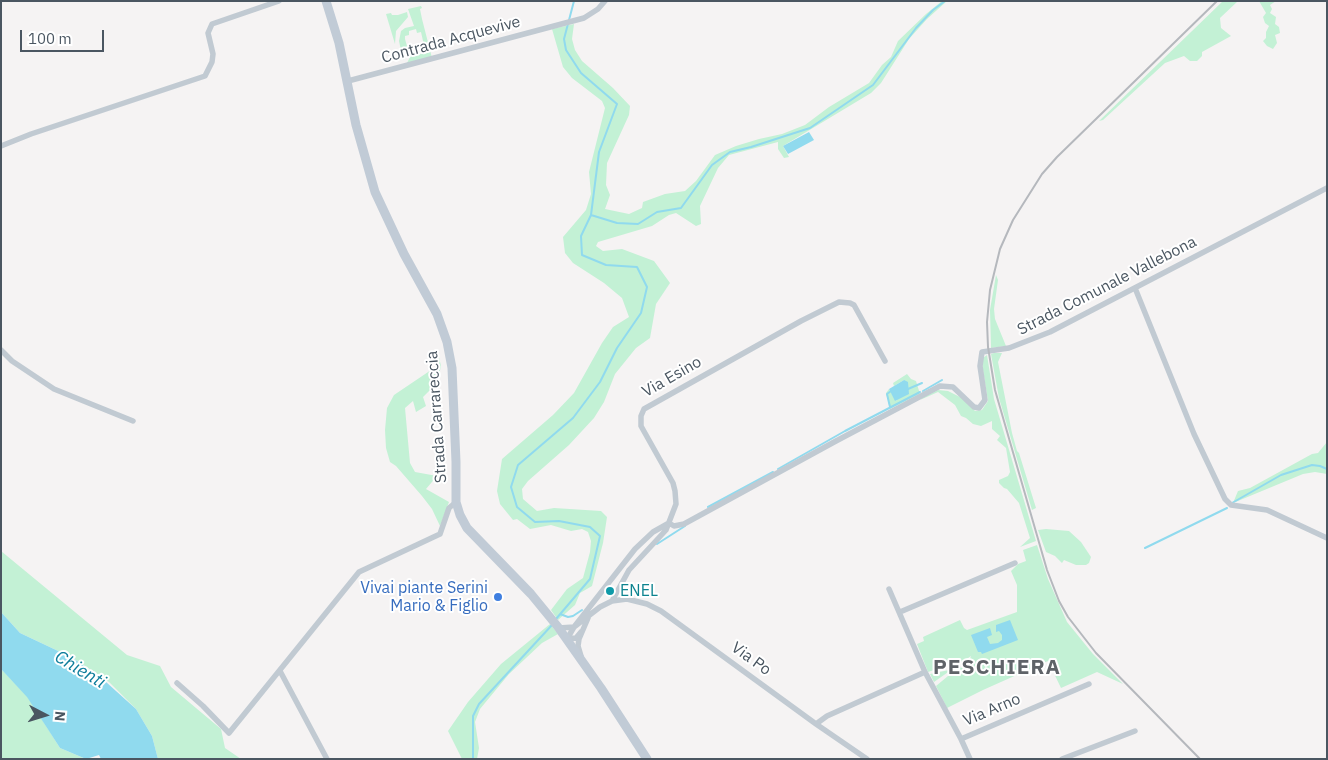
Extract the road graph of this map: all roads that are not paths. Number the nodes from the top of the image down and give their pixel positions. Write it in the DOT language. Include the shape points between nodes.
graph roads {
  1 [pos="279,1"];
  2 [pos="326,1"];
  3 [pos="605,1"];
  4 [pos="348,82"];
  5 [pos="1,146"];
  6 [pos="1327,188"];
  7 [pos="1135,288"];
  8 [pos="1,350"];
  9 [pos="885,361"];
  10 [pos="133,421"];
  11 [pos="456,502"];
  12 [pos="669,523"];
  13 [pos="1327,538"];
  14 [pos="1015,563"];
  15 [pos="624,579"];
  16 [pos="604,590"];
  17 [pos="889,590"];
  18 [pos="627,599"];
  19 [pos="612,601"];
  20 [pos="900,612"];
  21 [pos="588,617"];
  22 [pos="574,627"];
  23 [pos="559,628"];
  24 [pos="581,632"];
  25 [pos="567,639"];
  26 [pos="585,665"];
  27 [pos="280,671"];
  28 [pos="925,672"];
  29 [pos="177,683"];
  30 [pos="1089,684"];
  31 [pos="816,724"];
  32 [pos="1136,730"];
  33 [pos="961,739"];
  34 [pos="327,759"];
  35 [pos="647,759"];
  36 [pos="866,759"];
  37 [pos="970,759"];
  38 [pos="1062,759"];
  1 -- 5 [label="street" via="212,24 208,33 212,62 205,76"];
  2 -- 4 [label="main road, Strada Carrareccia"];
  3 -- 4 [label="street, Contrada Acquevive" via="592,14 576,20"];
  4 -- 11 [label="main road, Strada Carrareccia" via="375,192 437,314 447,342 453,382"];
  6 -- 7 [label="street, Strada Comunale Vallebona"];
  7 -- 12 [label="street, Strada Comunale Vallebona" via="1022,344 982,352 980,366 985,400 979,408 953,386 940,386 684,524 674,526"];
  7 -- 13 [label="street" via="1224,499 1231,505 1267,510"];
  8 -- 10 [label="street" via="54,389"];
  9 -- 12 [label="street, Via Esino" via="854,305 839,302 647,406 642,412 641,426 675,491 676,504"];
  11 -- 23 [label="main road, Strada Carrareccia" via="467,528 532,594"];
  11 -- 27 [label="street" via="449,508 440,534 359,572"];
  12 -- 15 [label="street" via="661,537 639,558"];
  12 -- 16 [label="street" via="653,532 635,549"];
  14 -- 20 [label="street"];
  15 -- 18 [label="street" via="623,590"];
  15 -- 19 [label="street"];
  16 -- 19 [label="street" via="605,598"];
  16 -- 22 [label="street"];
  17 -- 20 [label="street, Via Arno"];
  18 -- 19 [label="street, Via Po"];
  18 -- 31 [label="street, Via Po" via="638,600 661,611"];
  19 -- 21 [label="street"];
  20 -- 28 [label="street, Via Arno"];
  21 -- 22 [label="street"];
  21 -- 24 [label="street"];
  22 -- 23 [label="street"];
  22 -- 25 [label="street"];
  23 -- 25 [label="main road, Strada Carrareccia"];
  24 -- 25 [label="street" via="573,640"];
  24 -- 26 [label="street" via="578,646"];
  25 -- 26 [label="main road, Strada Carrareccia"];
  26 -- 35 [label="main road, Strada Carrareccia"];
  27 -- 29 [label="street" via="230,733"];
  27 -- 34 [label="street"];
  28 -- 31 [label="street"];
  28 -- 33 [label="street, Via Arno"];
  30 -- 33 [label="street, Via Arno"];
  31 -- 36 [label="street, Via Po"];
  32 -- 38 [label="street"];
  33 -- 37 [label="street, Via Arno"];
}
